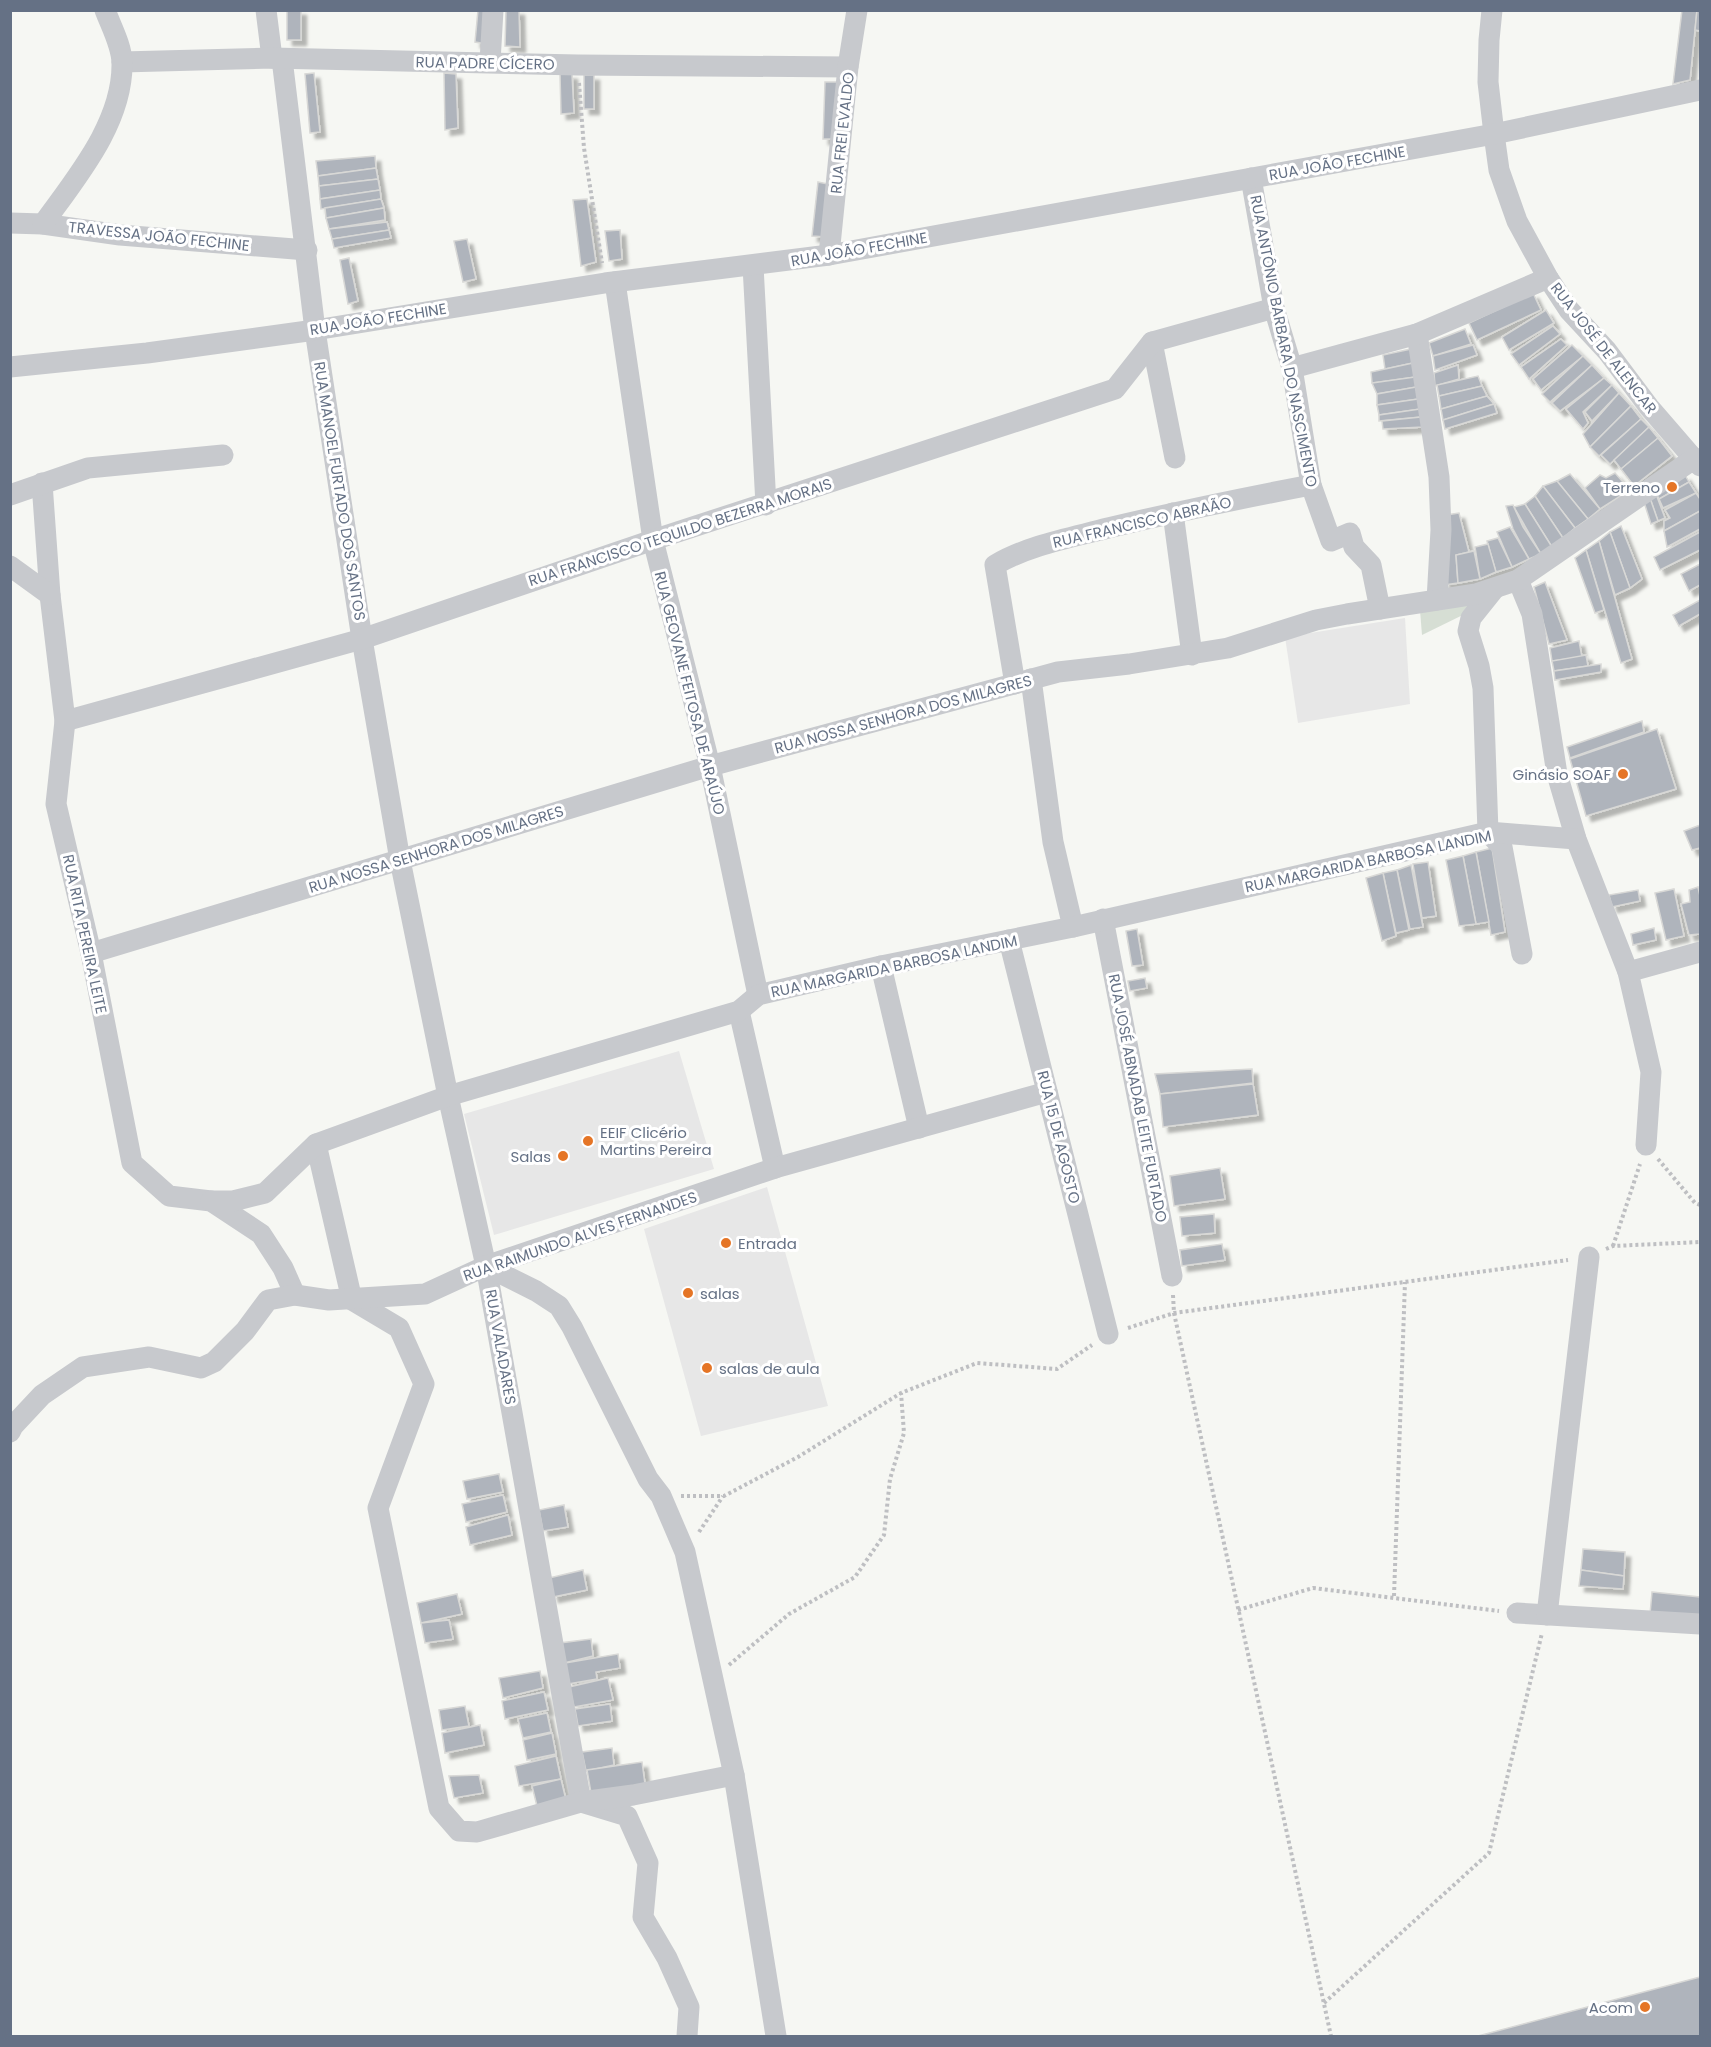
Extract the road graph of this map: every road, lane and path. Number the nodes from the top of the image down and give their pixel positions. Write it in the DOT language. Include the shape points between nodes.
graph roads {
  1 [pos="105,10"];
  2 [pos="266,10"];
  3 [pos="493,10"];
  4 [pos="857,10"];
  5 [pos="1492,10"];
  6 [pos="277,58"];
  7 [pos="122,62"];
  8 [pos="490,62"];
  9 [pos="578,65"];
  10 [pos="848,67"];
  11 [pos="1701,90"];
  12 [pos="1494,134"];
  13 [pos="1251,178"];
  14 [pos="10,223"];
  15 [pos="43,224"];
  16 [pos="307,250"];
  17 [pos="830,255"];
  18 [pos="753,266"];
  19 [pos="1548,278"];
  20 [pos="610,282"];
  21 [pos="1274,308"];
  22 [pos="315,330"];
  23 [pos="1417,334"];
  24 [pos="1152,342"];
  25 [pos="10,367"];
  26 [pos="1292,368"];
  27 [pos="223,455"];
  28 [pos="1175,458"];
  29 [pos="1698,462"];
  30 [pos="42,483"];
  31 [pos="1311,484"];
  32 [pos="10,495"];
  33 [pos="766,505"];
  34 [pos="1173,513"];
  35 [pos="652,540"];
  36 [pos="10,566"];
  37 [pos="1518,580"];
  38 [pos="1495,588"];
  39 [pos="50,595"];
  40 [pos="1437,600"];
  41 [pos="1380,609"];
  42 [pos="362,639"];
  43 [pos="1192,655"];
  44 [pos="1023,681"];
  45 [pos="65,721"];
  46 [pos="710,766"];
  47 [pos="1488,832"];
  48 [pos="1576,839"];
  49 [pos="400,860"];
  50 [pos="1103,919"];
  51 [pos="1073,927"];
  52 [pos="1009,940"];
  53 [pos="1701,952"];
  54 [pos="91,953"];
  55 [pos="1522,954"];
  56 [pos="881,966"];
  57 [pos="1628,972"];
  58 [pos="759,995"];
  59 [pos="739,1011"];
  60 [pos="1047,1092"];
  61 [pos="448,1096"];
  62 [pos="919,1128"];
  63 [pos="316,1144"];
  64 [pos="1646,1145"];
  65 [pos="775,1168"];
  66 [pos="211,1201"];
  67 [pos="1701,1205"];
  68 [pos="1701,1242"];
  69 [pos="1613,1246"];
  70 [pos="1589,1257"];
  71 [pos="486,1266"];
  72 [pos="1172,1276"];
  73 [pos="1405,1282"];
  74 [pos="295,1295"];
  75 [pos="352,1300"];
  76 [pos="1174,1313"];
  77 [pos="1108,1334"];
  78 [pos="901,1393"];
  79 [pos="12,1429"];
  80 [pos="661,1496"];
  81 [pos="724,1496"];
  82 [pos="685,1552"];
  83 [pos="1394,1596"];
  84 [pos="1238,1610"];
  85 [pos="1517,1613"];
  86 [pos="1547,1615"];
  87 [pos="1701,1624"];
  88 [pos="713,1679"];
  89 [pos="734,1775"];
  90 [pos="581,1802"];
  91 [pos="1324,2003"];
  92 [pos="687,2037"];
  93 [pos="776,2037"];
  94 [pos="1331,2037"];
  1 -- 7 [label="street"];
  2 -- 6 [label="street, RUA MANOEL FURTADO DOS SANTOS"];
  3 -- 8 [label="street"];
  4 -- 10 [label="street, RUA FREI EVALDO"];
  5 -- 12 [label="street, RUA JOSÉ DE ALENCAR" via="1488,82"];
  6 -- 7 [label="street, RUA PADRE CÍCERO"];
  6 -- 8 [label="street, RUA PADRE CÍCERO"];
  6 -- 16 [label="street, RUA MANOEL FURTADO DOS SANTOS"];
  7 -- 15 [label="street" via="119,92 103,136"];
  8 -- 9 [label="street, RUA PADRE CÍCERO"];
  9 -- 10 [label="street, RUA PADRE CÍCERO"];
  9 -- 20 [label="path" via="584,148"];
  10 -- 17 [label="street, RUA FREI EVALDO"];
  11 -- 12 [label="street, RUA JOÃO FECHINE"];
  12 -- 13 [label="street, RUA JOÃO FECHINE"];
  12 -- 19 [label="street, RUA JOSÉ DE ALENCAR" via="1498,171"];
  13 -- 17 [label="street, RUA JOÃO FECHINE"];
  13 -- 21 [label="street, RUA ANTÔNIO BARBARA DO NASCIMENTO"];
  14 -- 15 [label="street, TRAVESSA JOÃO FECHINE"];
  15 -- 16 [label="street, TRAVESSA JOÃO FECHINE" via="120,235"];
  16 -- 22 [label="street, RUA MANOEL FURTADO DOS SANTOS"];
  17 -- 18 [label="street, RUA JOÃO FECHINE"];
  18 -- 20 [label="street, RUA JOÃO FECHINE"];
  18 -- 33 [label="street"];
  19 -- 23 [label="street"];
  19 -- 29 [label="street, RUA JOSÉ DE ALENCAR" via="1569,310"];
  20 -- 22 [label="street, RUA JOÃO FECHINE"];
  20 -- 35 [label="street, RUA GEOVANE FEITOSA DE ARAÚJO"];
  21 -- 24 [label="street"];
  21 -- 26 [label="street, RUA ANTÔNIO BARBARA DO NASCIMENTO"];
  22 -- 25 [label="street, RUA JOÃO FECHINE"];
  22 -- 42 [label="street, RUA MANOEL FURTADO DOS SANTOS"];
  23 -- 26 [label="street"];
  23 -- 40 [label="street" via="1438,477 1441,530"];
  24 -- 28 [label="street"];
  24 -- 33 [label="street, RUA FRANCISCO TEQUILDO BEZERRA MORAIS" via="1115,389"];
  26 -- 31 [label="street, RUA ANTÔNIO BARBARA DO NASCIMENTO"];
  27 -- 30 [label="street" via="88,468"];
  29 -- 37 [label="street, RUA NOSSA SENHORA DOS MILAGRES"];
  30 -- 32 [label="street"];
  30 -- 39 [label="street, RUA RITA PEREIRA LEITE"];
  31 -- 34 [label="street, RUA FRANCISCO ABRAÃO"];
  31 -- 41 [label="street, RUA ANTÔNIO BARBARA DO NASCIMENTO" via="1331,541 1350,534 1354,547 1371,565"];
  33 -- 35 [label="street, RUA FRANCISCO TEQUILDO BEZERRA MORAIS"];
  34 -- 43 [label="street"];
  34 -- 44 [label="street, RUA FRANCISCO ABRAÃO" via="1060,540 1009,556 994,565"];
  35 -- 42 [label="street, RUA FRANCISCO TEQUILDO BEZERRA MORAIS"];
  35 -- 46 [label="street, RUA GEOVANE FEITOSA DE ARAÚJO"];
  36 -- 39 [label="street"];
  37 -- 38 [label="street, RUA NOSSA SENHORA DOS MILAGRES"];
  37 -- 48 [label="street" via="1532,614 1557,774"];
  38 -- 40 [label="street, RUA NOSSA SENHORA DOS MILAGRES"];
  38 -- 47 [label="street" via="1471,618 1468,631 1483,688"];
  39 -- 45 [label="street, RUA RITA PEREIRA LEITE"];
  40 -- 41 [label="street, RUA NOSSA SENHORA DOS MILAGRES"];
  41 -- 43 [label="street, RUA NOSSA SENHORA DOS MILAGRES" via="1316,620 1228,648"];
  42 -- 45 [label="street, RUA FRANCISCO TEQUILDO BEZERRA MORAIS"];
  42 -- 49 [label="street, RUA MANOEL FURTADO DOS SANTOS"];
  43 -- 44 [label="street, RUA NOSSA SENHORA DOS MILAGRES" via="1058,672"];
  44 -- 46 [label="street, RUA NOSSA SENHORA DOS MILAGRES"];
  44 -- 51 [label="street"];
  45 -- 54 [label="street, RUA RITA PEREIRA LEITE" via="56,804"];
  46 -- 49 [label="street, RUA NOSSA SENHORA DOS MILAGRES"];
  46 -- 58 [label="street, RUA GEOVANE FEITOSA DE ARAÚJO"];
  47 -- 48 [label="street, RUA MARGARIDA BARBOSA LANDIM"];
  47 -- 50 [label="street, RUA MARGARIDA BARBOSA LANDIM"];
  47 -- 55 [label="street" via="1502,847"];
  48 -- 57 [label="street"];
  49 -- 54 [label="street, RUA NOSSA SENHORA DOS MILAGRES"];
  49 -- 61 [label="street, RUA VALADARES"];
  50 -- 51 [label="street, RUA MARGARIDA BARBOSA LANDIM"];
  50 -- 72 [label="street, RUA JOSÉ ABNADAB LEITE FURTADO"];
  51 -- 52 [label="street, RUA MARGARIDA BARBOSA LANDIM"];
  52 -- 56 [label="street, RUA MARGARIDA BARBOSA LANDIM"];
  52 -- 60 [label="street, RUA 15 DE AGOSTO"];
  53 -- 57 [label="street"];
  54 -- 66 [label="street, RUA RITA PEREIRA LEITE" via="132,1163 169,1196"];
  56 -- 58 [label="street, RUA MARGARIDA BARBOSA LANDIM"];
  56 -- 62 [label="street"];
  57 -- 64 [label="street" via="1651,1072"];
  58 -- 59 [label="street, RUA MARGARIDA BARBOSA LANDIM"];
  59 -- 61 [label="street, RUA MARGARIDA BARBOSA LANDIM"];
  59 -- 65 [label="street"];
  60 -- 62 [label="street, RUA RAIMUNDO ALVES FERNANDES"];
  60 -- 77 [label="street, RUA 15 DE AGOSTO"];
  61 -- 63 [label="street, RUA MARGARIDA BARBOSA LANDIM"];
  61 -- 71 [label="street, RUA VALADARES"];
  62 -- 65 [label="street, RUA RAIMUNDO ALVES FERNANDES"];
  63 -- 66 [label="street, RUA MARGARIDA BARBOSA LANDIM" via="265,1193 233,1201"];
  63 -- 75 [label="street"];
  64 -- 67 [label="path" via="1695,1203"];
  64 -- 69 [label="path"];
  65 -- 71 [label="street, RUA RAIMUNDO ALVES FERNANDES"];
  66 -- 74 [label="street, RUA RITA PEREIRA LEITE" via="261,1234"];
  68 -- 69 [label="path"];
  69 -- 70 [label="path"];
  70 -- 73 [label="path"];
  70 -- 86 [label="street"];
  71 -- 75 [label="street, RUA RAIMUNDO ALVES FERNANDES" via="425,1294"];
  71 -- 80 [label="street" via="559,1306 648,1479"];
  71 -- 90 [label="street, RUA VALADARES"];
  72 -- 76 [label="path"];
  73 -- 76 [label="path"];
  73 -- 83 [label="path"];
  74 -- 75 [label="street, RUA RAIMUNDO ALVES FERNANDES"];
  74 -- 79 [label="street, RUA RAIMUNDO ALVES FERNANDES" via="268,1300 245,1331 214,1362 201,1368 149,1357 83,1367 42,1395"];
  75 -- 90 [label="street" via="399,1328 424,1384 378,1508 439,1808 459,1830 477,1832"];
  76 -- 77 [label="path"];
  76 -- 84 [label="path"];
  77 -- 78 [label="path" via="1057,1369 977,1363"];
  78 -- 81 [label="path" via="798,1457"];
  78 -- 88 [label="path" via="904,1433 890,1479 884,1535 855,1577 789,1614"];
  80 -- 81 [label="path"];
  80 -- 82 [label="street"];
  81 -- 82 [label="path"];
  82 -- 88 [label="street"];
  83 -- 84 [label="path" via="1313,1588"];
  83 -- 85 [label="path"];
  84 -- 91 [label="path"];
  85 -- 86 [label="street"];
  86 -- 87 [label="street"];
  86 -- 91 [label="path" via="1489,1853"];
  88 -- 89 [label="street"];
  89 -- 90 [label="street"];
  89 -- 93 [label="street"];
  90 -- 92 [label="street" via="627,1816 644,1853 648,1863 643,1917 689,2007"];
  91 -- 94 [label="path"];
}
